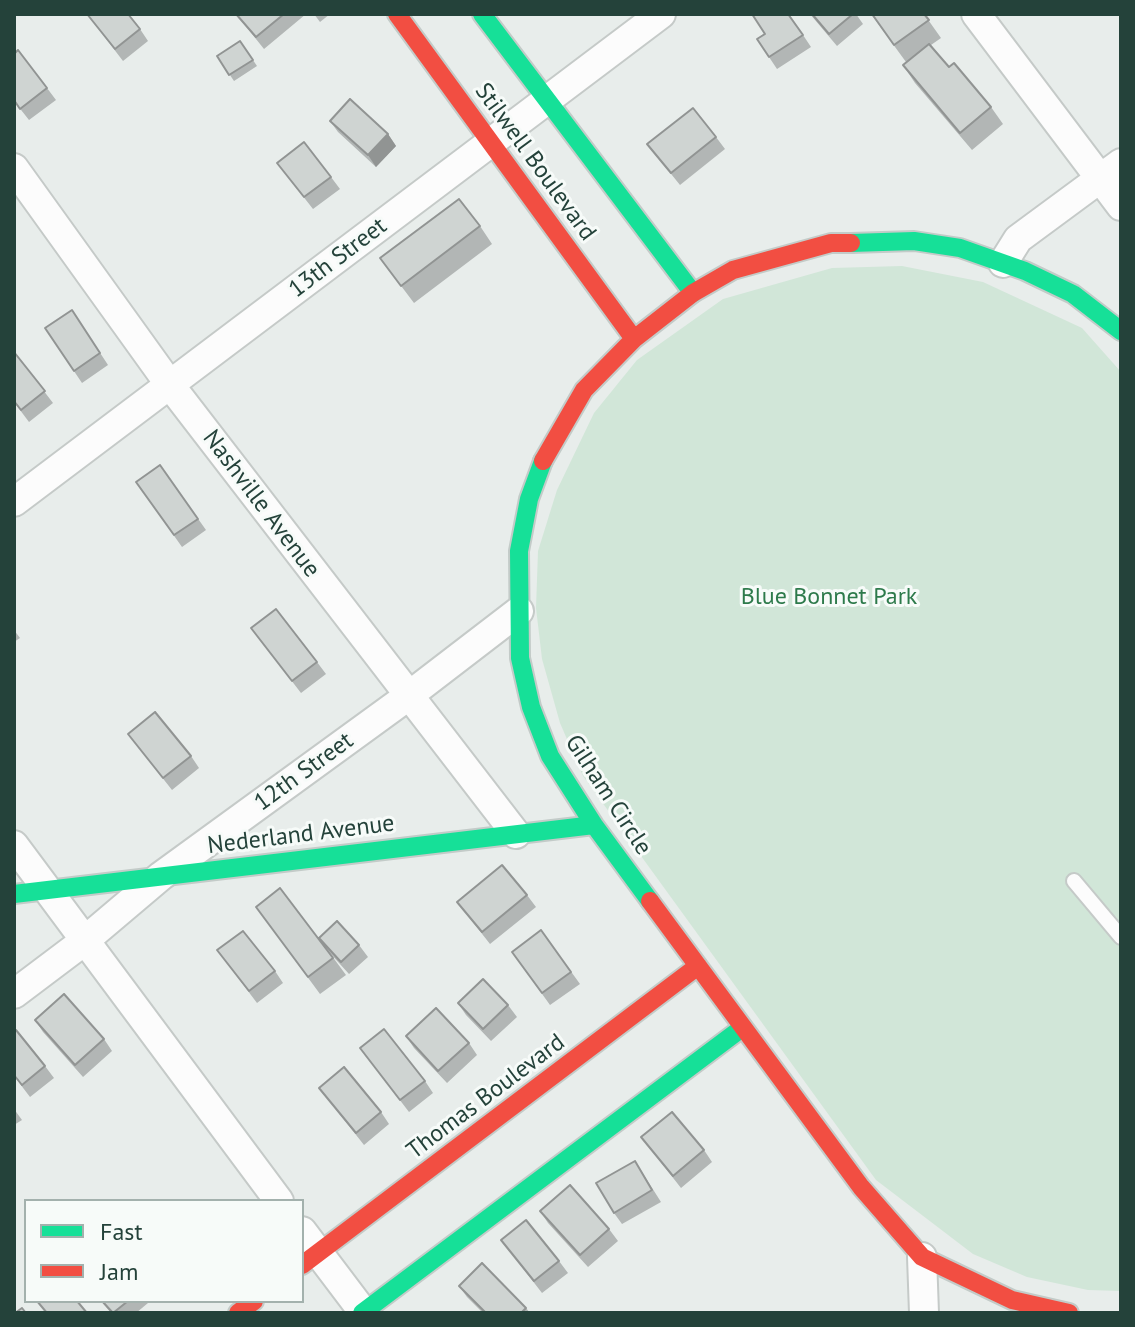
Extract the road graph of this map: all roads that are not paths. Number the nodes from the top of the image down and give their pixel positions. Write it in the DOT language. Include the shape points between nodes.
graph roads {
  1 [pos="397,14"];
  2 [pos="482,14"];
  3 [pos="661,14"];
  4 [pos="987,18"];
  5 [pos="546,100"];
  6 [pos="491,142"];
  7 [pos="14,168"];
  8 [pos="1110,171"];
  9 [pos="1121,206"];
  10 [pos="1003,263"];
  11 [pos="693,293"];
  12 [pos="1121,331"];
  13 [pos="634,339"];
  14 [pos="170,385"];
  15 [pos="14,502"];
  16 [pos="519,611"];
  17 [pos="407,697"];
  18 [pos="594,825"];
  19 [pos="516,834"];
  20 [pos="14,845"];
  21 [pos="161,876"];
  22 [pos="1074,881"];
  23 [pos="47,889"];
  24 [pos="14,894"];
  25 [pos="1121,937"];
  26 [pos="83,942"];
  27 [pos="698,966"];
  28 [pos="14,994"];
  29 [pos="742,1028"];
  30 [pos="277,1199"];
  31 [pos="308,1249"];
  32 [pos="922,1257"];
  33 [pos="1002,1306"];
  34 [pos="363,1313"];
  35 [pos="924,1313"];
  36 [pos="1069,1313"];
  1 -- 6 [label="main road, Stilwell Boulevard"];
  2 -- 5 [label="main road, Stilwell Boulevard"];
  3 -- 5 [label="street, 13th Street"];
  4 -- 8 [label="street"];
  5 -- 6 [label="street, 13th Street"];
  5 -- 11 [label="main road, Stilwell Boulevard"];
  6 -- 13 [label="main road, Stilwell Boulevard"];
  6 -- 14 [label="street, 13th Street"];
  7 -- 14 [label="street, Nashville Avenue"];
  8 -- 9 [label="street"];
  8 -- 10 [label="street" via="1018,239"];
  10 -- 11 [label="main road, Gilham Circle" via="960,248 914,241 831,243 733,270"];
  10 -- 12 [label="main road, Gilham Circle" via="1073,294"];
  11 -- 13 [label="main road, Gilham Circle"];
  13 -- 16 [label="main road, Gilham Circle" via="584,390 547,451 529,499 519,551"];
  14 -- 15 [label="street, 13th Street"];
  14 -- 17 [label="street, Nashville Avenue"];
  16 -- 17 [label="street, 12th Street"];
  16 -- 18 [label="main road, Gilham Circle" via="520,658 531,707 550,756"];
  17 -- 19 [label="street, Nashville Avenue"];
  17 -- 21 [label="street, 12th Street"];
  18 -- 19 [label="main road, Nederland Avenue"];
  18 -- 27 [label="main road, Gilham Circle"];
  19 -- 21 [label="main road, Nederland Avenue"];
  20 -- 23 [label="street"];
  21 -- 23 [label="main road, Nederland Avenue"];
  21 -- 26 [label="street, 12th Street"];
  22 -- 25 [label="lane"];
  23 -- 24 [label="main road, Nederland Avenue"];
  23 -- 26 [label="street"];
  26 -- 28 [label="street, 12th Street"];
  26 -- 30 [label="street"];
  27 -- 29 [label="main road, Gilham Circle"];
  27 -- 31 [label="main road, Thomas Boulevard"];
  29 -- 32 [label="main road, Gilham Circle" via="861,1187"];
  29 -- 34 [label="main road"];
  31 -- 34 [label="street"];
  32 -- 33 [label="main road, Gilham Circle"];
  32 -- 35 [label="street"];
  33 -- 36 [label="main road, Gilham Circle"];
}
